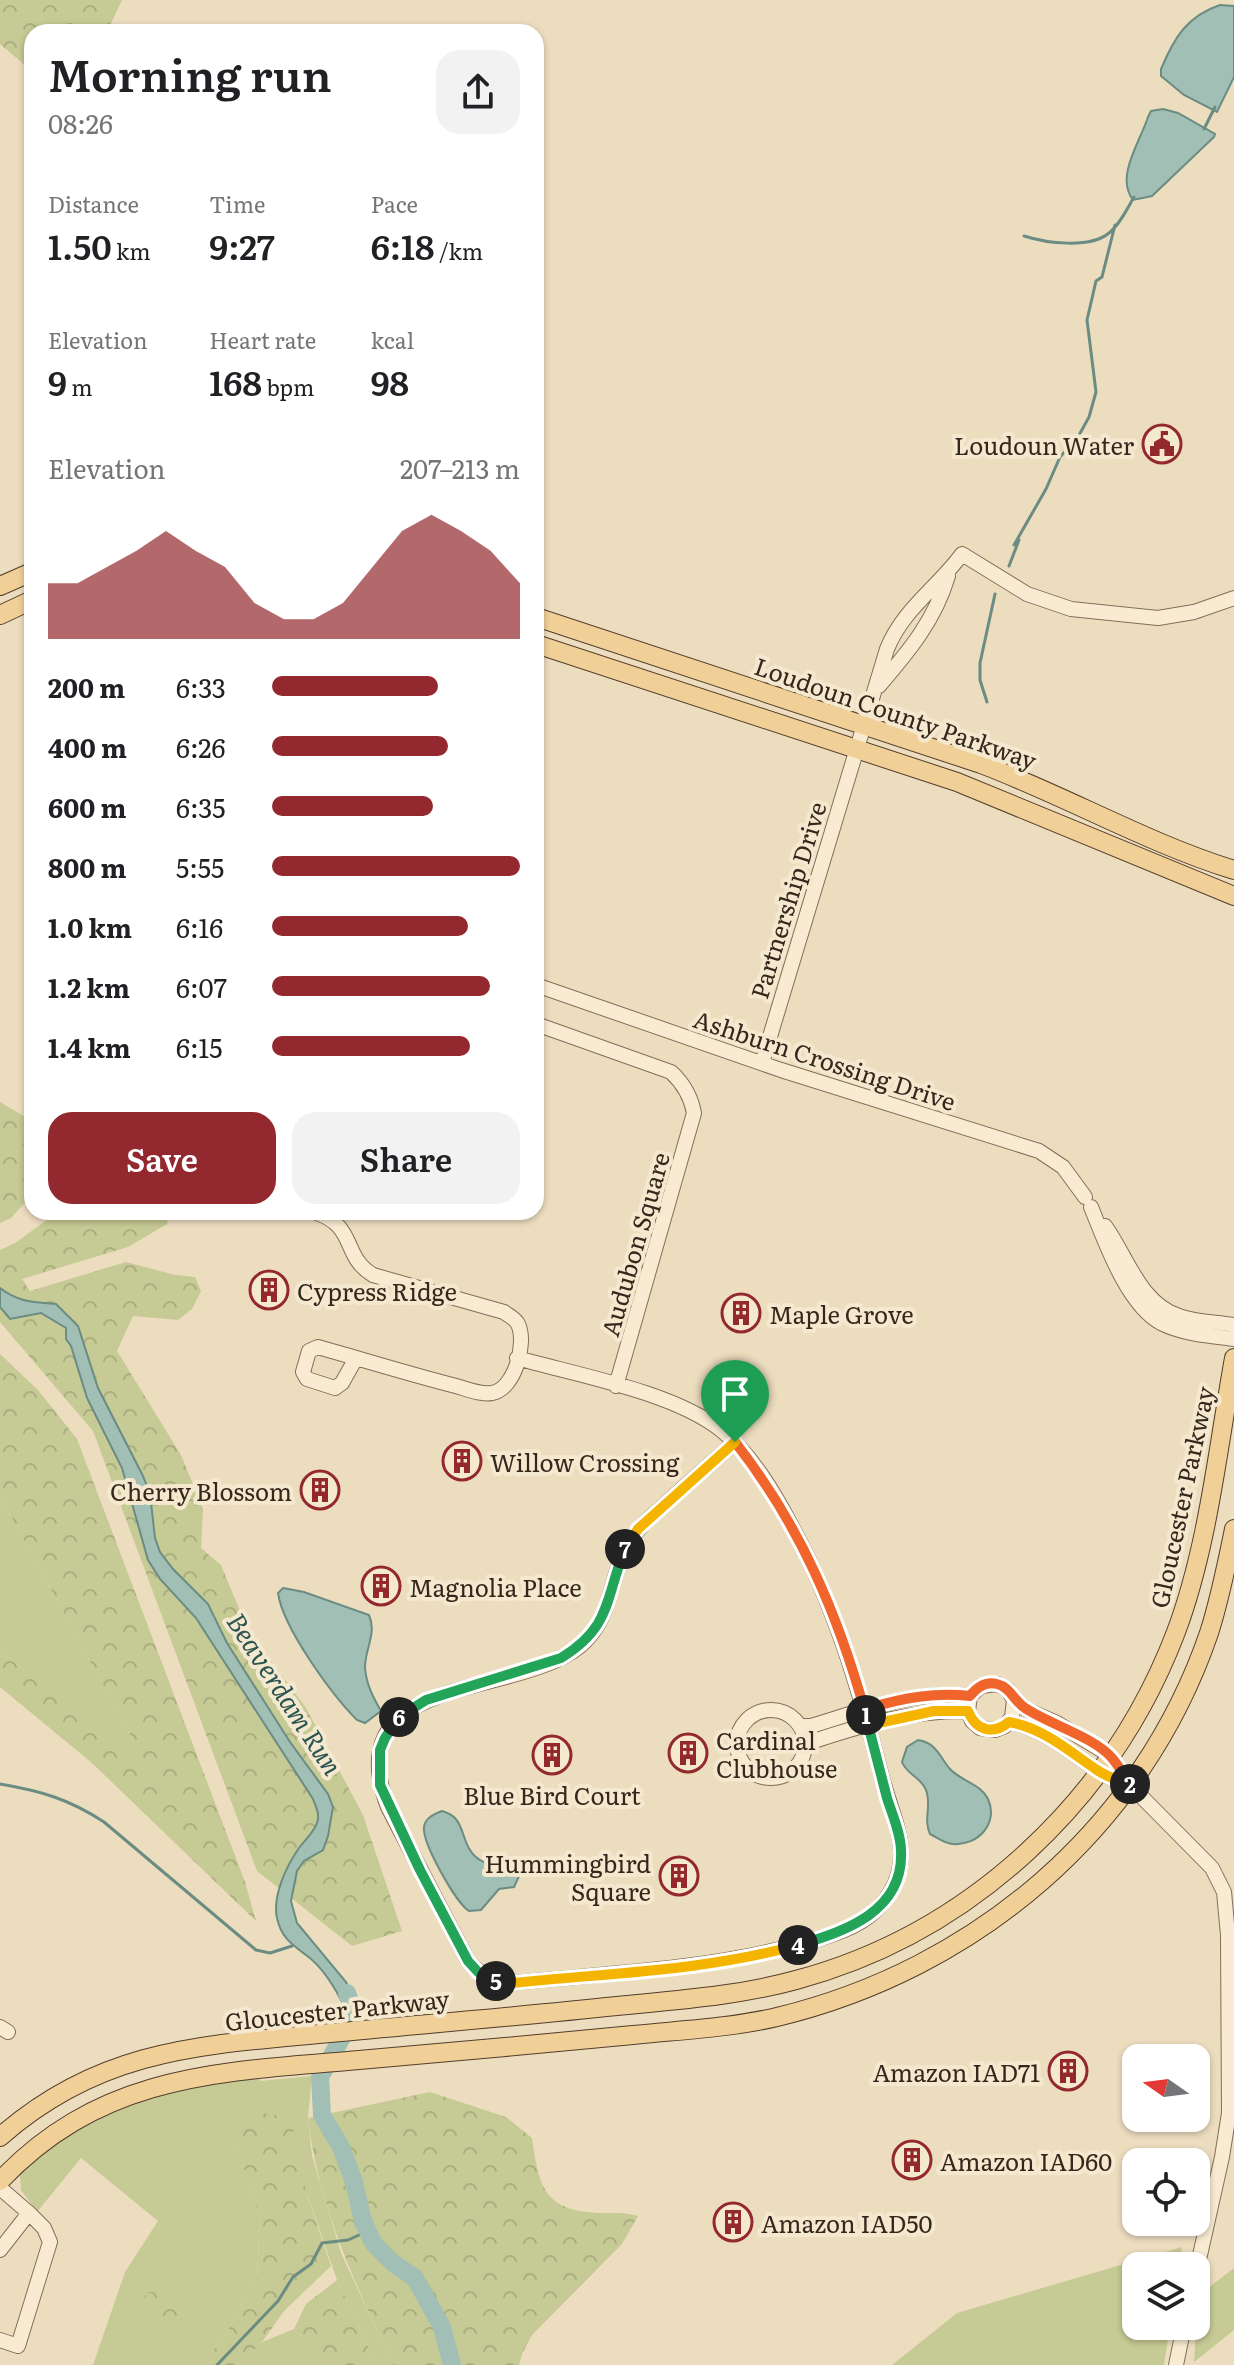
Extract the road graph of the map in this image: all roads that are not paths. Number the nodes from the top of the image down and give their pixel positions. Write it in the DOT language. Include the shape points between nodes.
graph roads {
  1 [pos="948,573"];
  2 [pos="24,576"];
  3 [pos="0,586"];
  4 [pos="1234,598"];
  5 [pos="24,604"];
  6 [pos="0,615"];
  7 [pos="544,620"];
  8 [pos="544,647"];
  9 [pos="876,689"];
  10 [pos="863,725"];
  11 [pos="856,749"];
  12 [pos="1234,870"];
  13 [pos="1234,896"];
  14 [pos="544,988"];
  15 [pos="544,1027"];
  16 [pos="762,1063"];
  17 [pos="1085,1197"];
  18 [pos="334,1220"];
  19 [pos="1234,1325"];
  20 [pos="1234,1339"];
  21 [pos="356,1358"];
  22 [pos="517,1358"];
  23 [pos="1234,1358"];
  24 [pos="616,1386"];
  25 [pos="735,1442"];
  26 [pos="1234,1529"];
  27 [pos="970,1696"];
  28 [pos="1014,1700"];
  29 [pos="864,1709"];
  30 [pos="968,1711"];
  31 [pos="1009,1722"];
  32 [pos="869,1725"];
  33 [pos="800,1726"];
  34 [pos="805,1744"];
  35 [pos="1111,1756"];
  36 [pos="1099,1772"];
  37 [pos="1131,1786"];
  38 [pos="0,2137"];
  39 [pos="0,2181"];
  40 [pos="0,2188"];
  41 [pos="29,2213"];
  42 [pos="0,2250"];
  43 [pos="1201,2252"];
  44 [pos="0,2340"];
  45 [pos="1181,2340"];
  46 [pos="1176,2365"];
  1 -- 4 [label="street" via="962,554 1027,594 1071,609 1158,618"];
  1 -- 9 [label="street" via="924,631"];
  1 -- 9 [label="street, Partnership Drive" via="898,627"];
  2 -- 3 [label="main road"];
  5 -- 6 [label="main road"];
  7 -- 10 [label="main road, Loudoun County Parkway"];
  8 -- 11 [label="main road, Loudoun County Parkway"];
  9 -- 10 [label="street, Partnership Drive"];
  10 -- 11 [label="street, Partnership Drive"];
  10 -- 12 [label="main road, Loudoun County Parkway" via="1017,778"];
  11 -- 13 [label="main road, Loudoun County Parkway" via="999,798"];
  11 -- 16 [label="street, Partnership Drive"];
  14 -- 16 [label="street, Ashburn Crossing Drive"];
  15 -- 24 [label="street, Audubon Square" via="671,1072 692,1102 694,1113"];
  16 -- 17 [label="street, Ashburn Crossing Drive" via="1039,1151 1063,1167"];
  18 -- 22 [label="street" via="361,1268 373,1275 504,1312 515,1320 521,1335"];
  19 -- 20 [label="street" via="1179,1316 1158,1305 1091,1207 1110,1254 1152,1317 1177,1329"];
  21 -- 22 [label="street" via="481,1393 503,1389"];
  22 -- 24 [label="street"];
  23 -- 35 [label="main road, Gloucester Parkway" via="1187,1598 1153,1685"];
  24 -- 25 [label="street" via="679,1404"];
  25 -- 29 [label="street" via="779,1502 824,1589"];
  25 -- 32 [label="street" via="638,1529 618,1566 603,1617 580,1646 561,1658 426,1700 397,1719 380,1750 380,1785 388,1807 468,1961 486,1978 513,1983 725,1961 825,1937 865,1920 891,1893 902,1850"];
  26 -- 37 [label="main road" via="1198,1660"];
  27 -- 28 [label="street" via="992,1683 1008,1690"];
  27 -- 29 [label="street" via="930,1694"];
  27 -- 30 [label="street"];
  28 -- 31 [label="street"];
  28 -- 35 [label="street"];
  29 -- 32 [label="street"];
  29 -- 33 [label="street"];
  30 -- 31 [label="street" via="985,1730"];
  30 -- 32 [label="street" via="934,1711"];
  31 -- 36 [label="street" via="1044,1734"];
  32 -- 34 [label="street"];
  33 -- 34 [label="street"];
  33 -- 34 [label="street" via="776,1710 756,1713 741,1727 739,1758 753,1774 773,1779 792,1771"];
  35 -- 36 [label="main road, Gloucester Parkway"];
  35 -- 37 [label="street"];
  36 -- 37 [label="street"];
  36 -- 38 [label="main road, Gloucester Parkway" via="1069,1811 969,1899 932,1924 838,1967 723,1995 168,2052 116,2066 68,2088"];
  37 -- 39 [label="main road" via="1078,1849 992,1920 945,1951 866,1990 730,2026 186,2079 118,2098 65,2126"];
  37 -- 43 [label="street" via="1217,1875 1226,1903 1229,2113"];
  40 -- 41 [label="street"];
  41 -- 42 [label="street"];
  41 -- 44 [label="street" via="48,2235 50,2250 18,2346"];
  45 -- 46 [label="street"];
}
